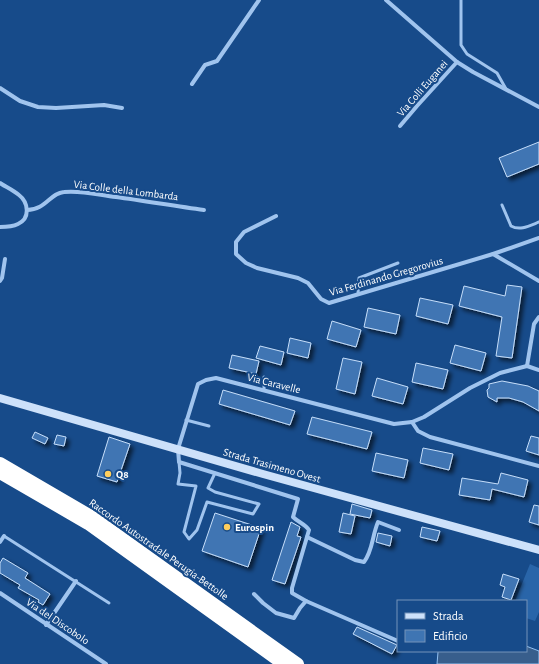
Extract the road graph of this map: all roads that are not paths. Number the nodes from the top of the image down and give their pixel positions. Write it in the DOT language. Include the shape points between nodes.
graph roads {
  1 [pos="259,0"];
  2 [pos="386,0"];
  3 [pos="461,0"];
  4 [pos="457,62"];
  5 [pos="192,84"];
  6 [pos="0,88"];
  7 [pos="506,90"];
  8 [pos="539,107"];
  9 [pos="122,108"];
  10 [pos="400,126"];
  11 [pos="0,183"];
  12 [pos="502,206"];
  13 [pos="27,210"];
  14 [pos="204,210"];
  15 [pos="276,216"];
  16 [pos="539,222"];
  17 [pos="0,227"];
  18 [pos="539,238"];
  19 [pos="493,254"];
  20 [pos="5,259"];
  21 [pos="398,263"];
  22 [pos="0,281"];
  23 [pos="539,281"];
  24 [pos="358,294"];
  25 [pos="539,317"];
  26 [pos="527,366"];
  27 [pos="539,370"];
  28 [pos="264,377"];
  29 [pos="264,390"];
  30 [pos="0,398"];
  31 [pos="186,420"];
  32 [pos="412,422"];
  33 [pos="209,426"];
  34 [pos="178,449"];
  35 [pos="179,462"];
  36 [pos="0,463"];
  37 [pos="539,466"];
  38 [pos="215,473"];
  39 [pos="0,474"];
  40 [pos="399,530"];
  41 [pos="4,536"];
  42 [pos="307,537"];
  43 [pos="0,542"];
  44 [pos="539,550"];
  45 [pos="76,581"];
  46 [pos="0,593"];
  47 [pos="254,594"];
  48 [pos="306,601"];
  49 [pos="109,603"];
  50 [pos="46,625"];
  51 [pos="397,641"];
  52 [pos="106,664"];
  53 [pos="283,664"];
  54 [pos="298,664"];
  1 -- 5 [label="street" via="217,61 205,65"];
  2 -- 4 [label="street, Via Colli Euganei"];
  3 -- 7 [label="lane" via="461,45 467,54 497,73"];
  4 -- 7 [label="street, Via Colli Euganei"];
  4 -- 10 [label="street, Via Colli Euganei"];
  6 -- 9 [label="street" via="20,101 38,107 104,105"];
  7 -- 8 [label="street, Via Colli Euganei"];
  11 -- 13 [label="street" via="19,196 25,202"];
  12 -- 16 [label="lane" via="513,227 520,229"];
  13 -- 14 [label="street, Via Colle della Lombarda" via="42,207 52,197 63,192 87,193"];
  13 -- 17 [label="street" via="24,220 20,223"];
  15 -- 24 [label="street, Via Ferdinando Gregorovius" via="244,232 236,242 236,254 257,268 308,283 321,299 329,303"];
  18 -- 19 [label="street, Via Ferdinando Gregorovius"];
  19 -- 23 [label="street"];
  19 -- 24 [label="street, Via Ferdinando Gregorovius"];
  20 -- 22 [label="street"];
  21 -- 24 [label="lane" via="359,278"];
  25 -- 26 [label="street" via="534,324"];
  26 -- 27 [label="street"];
  26 -- 32 [label="street, Via Caravelle" via="500,373"];
  28 -- 29 [label="lane"];
  29 -- 31 [label="street, Via Caravelle" via="216,378 206,380 198,384"];
  29 -- 32 [label="street, Via Caravelle" via="394,424"];
  30 -- 34 [label="main road, Strada Trasimeno Ovest"];
  31 -- 33 [label="lane"];
  31 -- 34 [label="street, Via Caravelle"];
  32 -- 37 [label="street" via="418,431 430,437"];
  34 -- 35 [label="street, Via Caravelle"];
  34 -- 44 [label="main road, Strada Trasimeno Ovest"];
  35 -- 38 [label="street"];
  35 -- 38 [label="lane" via="178,484 196,486 184,532 189,540 198,530 207,502 252,514 259,504 208,488"];
  36 -- 54 [label="highway, Raccordo Autostradale Perugia-Bettolle" via="91,516"];
  38 -- 42 [label="street" via="298,499 293,517 309,530"];
  39 -- 53 [label="highway" via="88,524"];
  40 -- 42 [label="street" via="378,522 370,554 364,562"];
  41 -- 43 [label="street"];
  41 -- 45 [label="lane"];
  42 -- 48 [label="street" via="292,588 292,593"];
  45 -- 49 [label="lane"];
  45 -- 50 [label="street"];
  46 -- 50 [label="street, Via del Discobolo"];
  47 -- 48 [label="street" via="276,613 294,618"];
  48 -- 51 [label="street"];
  50 -- 52 [label="street, Via del Discobolo"];
}
